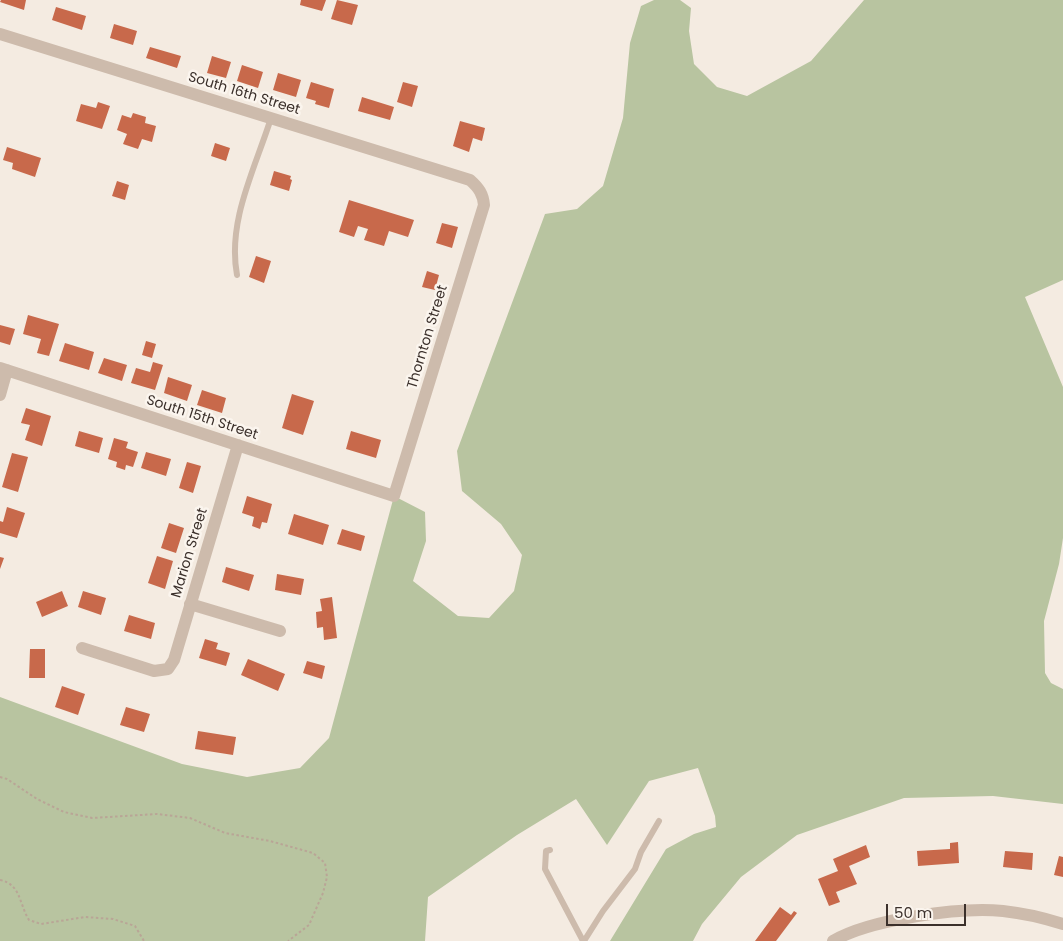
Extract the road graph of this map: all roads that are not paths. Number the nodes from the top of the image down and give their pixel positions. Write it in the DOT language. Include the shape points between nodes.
graph roads {
  1 [pos="0,34"];
  2 [pos="271,118"];
  3 [pos="478,187"];
  4 [pos="237,275"];
  5 [pos="4,369"];
  6 [pos="0,395"];
  7 [pos="238,445"];
  8 [pos="394,496"];
  9 [pos="190,604"];
  10 [pos="280,630"];
  11 [pos="82,648"];
  12 [pos="658,822"];
  13 [pos="550,850"];
  14 [pos="1063,924"];
  15 [pos="583,941"];
  16 [pos="833,941"];
  1 -- 2 [label="street, South 16th Street"];
  2 -- 3 [label="street, South 16th Street" via="470,180"];
  2 -- 4 [label="lane" via="236,229 233,256"];
  3 -- 8 [label="street, Thornton Street" via="484,206"];
  5 -- 6 [label="street"];
  5 -- 7 [label="street, South 15th Street"];
  7 -- 8 [label="street, South 15th Street"];
  7 -- 9 [label="street, Marion Street"];
  9 -- 10 [label="street"];
  9 -- 11 [label="street, Marion Street" via="174,660 168,669 154,671"];
  12 -- 15 [label="lane" via="635,869"];
  13 -- 15 [label="lane" via="546,851 545,868"];
  14 -- 16 [label="street" via="1002,911 940,913 856,931"];
}
